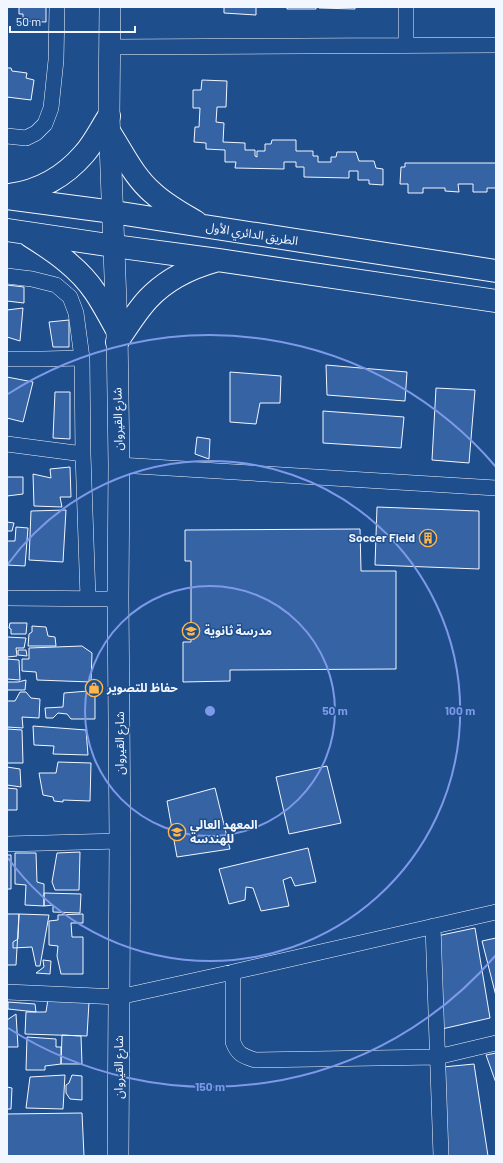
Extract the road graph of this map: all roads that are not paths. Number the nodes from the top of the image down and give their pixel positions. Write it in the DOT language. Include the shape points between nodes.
graph roads {
  1 [pos="57,7"];
  2 [pos="110,7"];
  3 [pos="406,7"];
  4 [pos="406,45"];
  5 [pos="496,45"];
  6 [pos="110,48"];
  7 [pos="110,124"];
  8 [pos="7,136"];
  9 [pos="7,197"];
  10 [pos="113,212"];
  11 [pos="204,227"];
  12 [pos="15,231"];
  13 [pos="114,246"];
  14 [pos="218,260"];
  15 [pos="496,271"];
  16 [pos="7,276"];
  17 [pos="496,301"];
  18 [pos="117,336"];
  19 [pos="82,358"];
  20 [pos="7,359"];
  21 [pos="7,444"];
  22 [pos="83,454"];
  23 [pos="119,465"];
  24 [pos="496,488"];
  25 [pos="7,598"];
  26 [pos="88,598"];
  27 [pos="118,599"];
  28 [pos="120,841"];
  29 [pos="7,844"];
  30 [pos="496,912"];
  31 [pos="433,926"];
  32 [pos="233,972"];
  33 [pos="7,992"];
  34 [pos="119,997"];
  35 [pos="496,1043"];
  36 [pos="437,1057"];
  37 [pos="118,1156"];
  38 [pos="441,1156"];
  1 -- 8 [label="street" via="56,60 51,108 45,124 26,138"];
  2 -- 6 [label="main road, شارع القيروان"];
  3 -- 4 [label="street"];
  4 -- 5 [label="street"];
  4 -- 6 [label="street"];
  6 -- 7 [label="main road, شارع القيروان"];
  7 -- 9 [label="main road" via="67,171 46,184"];
  7 -- 10 [label="main road, شارع القيروان"];
  7 -- 11 [label="main road" via="131,167 151,192"];
  9 -- 10 [label="main road, الطريق الدائري الأول"];
  10 -- 11 [label="main road, الطريق الدائري الأول"];
  10 -- 13 [label="main road, شارع القيروان"];
  11 -- 15 [label="main road, الطريق الدائري الأول"];
  12 -- 13 [label="main road"];
  12 -- 18 [label="main road" via="52,250 70,264 95,291"];
  13 -- 14 [label="main road"];
  13 -- 18 [label="main road, شارع القيروان"];
  14 -- 17 [label="main road"];
  14 -- 18 [label="main road" via="193,268 164,285"];
  16 -- 19 [label="street" via="56,285 70,297 76,312"];
  18 -- 23 [label="main road, شارع القيروان"];
  19 -- 20 [label="street"];
  19 -- 22 [label="street"];
  21 -- 22 [label="street"];
  22 -- 26 [label="street"];
  23 -- 24 [label="street"];
  23 -- 27 [label="main road, شارع القيروان"];
  25 -- 26 [label="street"];
  26 -- 27 [label="street"];
  27 -- 28 [label="main road, شارع القيروان"];
  28 -- 29 [label="street"];
  28 -- 34 [label="main road, شارع القيروان"];
  30 -- 31 [label="street"];
  31 -- 32 [label="street"];
  31 -- 36 [label="street"];
  32 -- 34 [label="street"];
  32 -- 36 [label="street" via="233,1042 236,1050 243,1056 255,1060"];
  33 -- 34 [label="street"];
  34 -- 37 [label="main road, شارع القيروان"];
  35 -- 36 [label="street"];
  36 -- 38 [label="street"];
}
